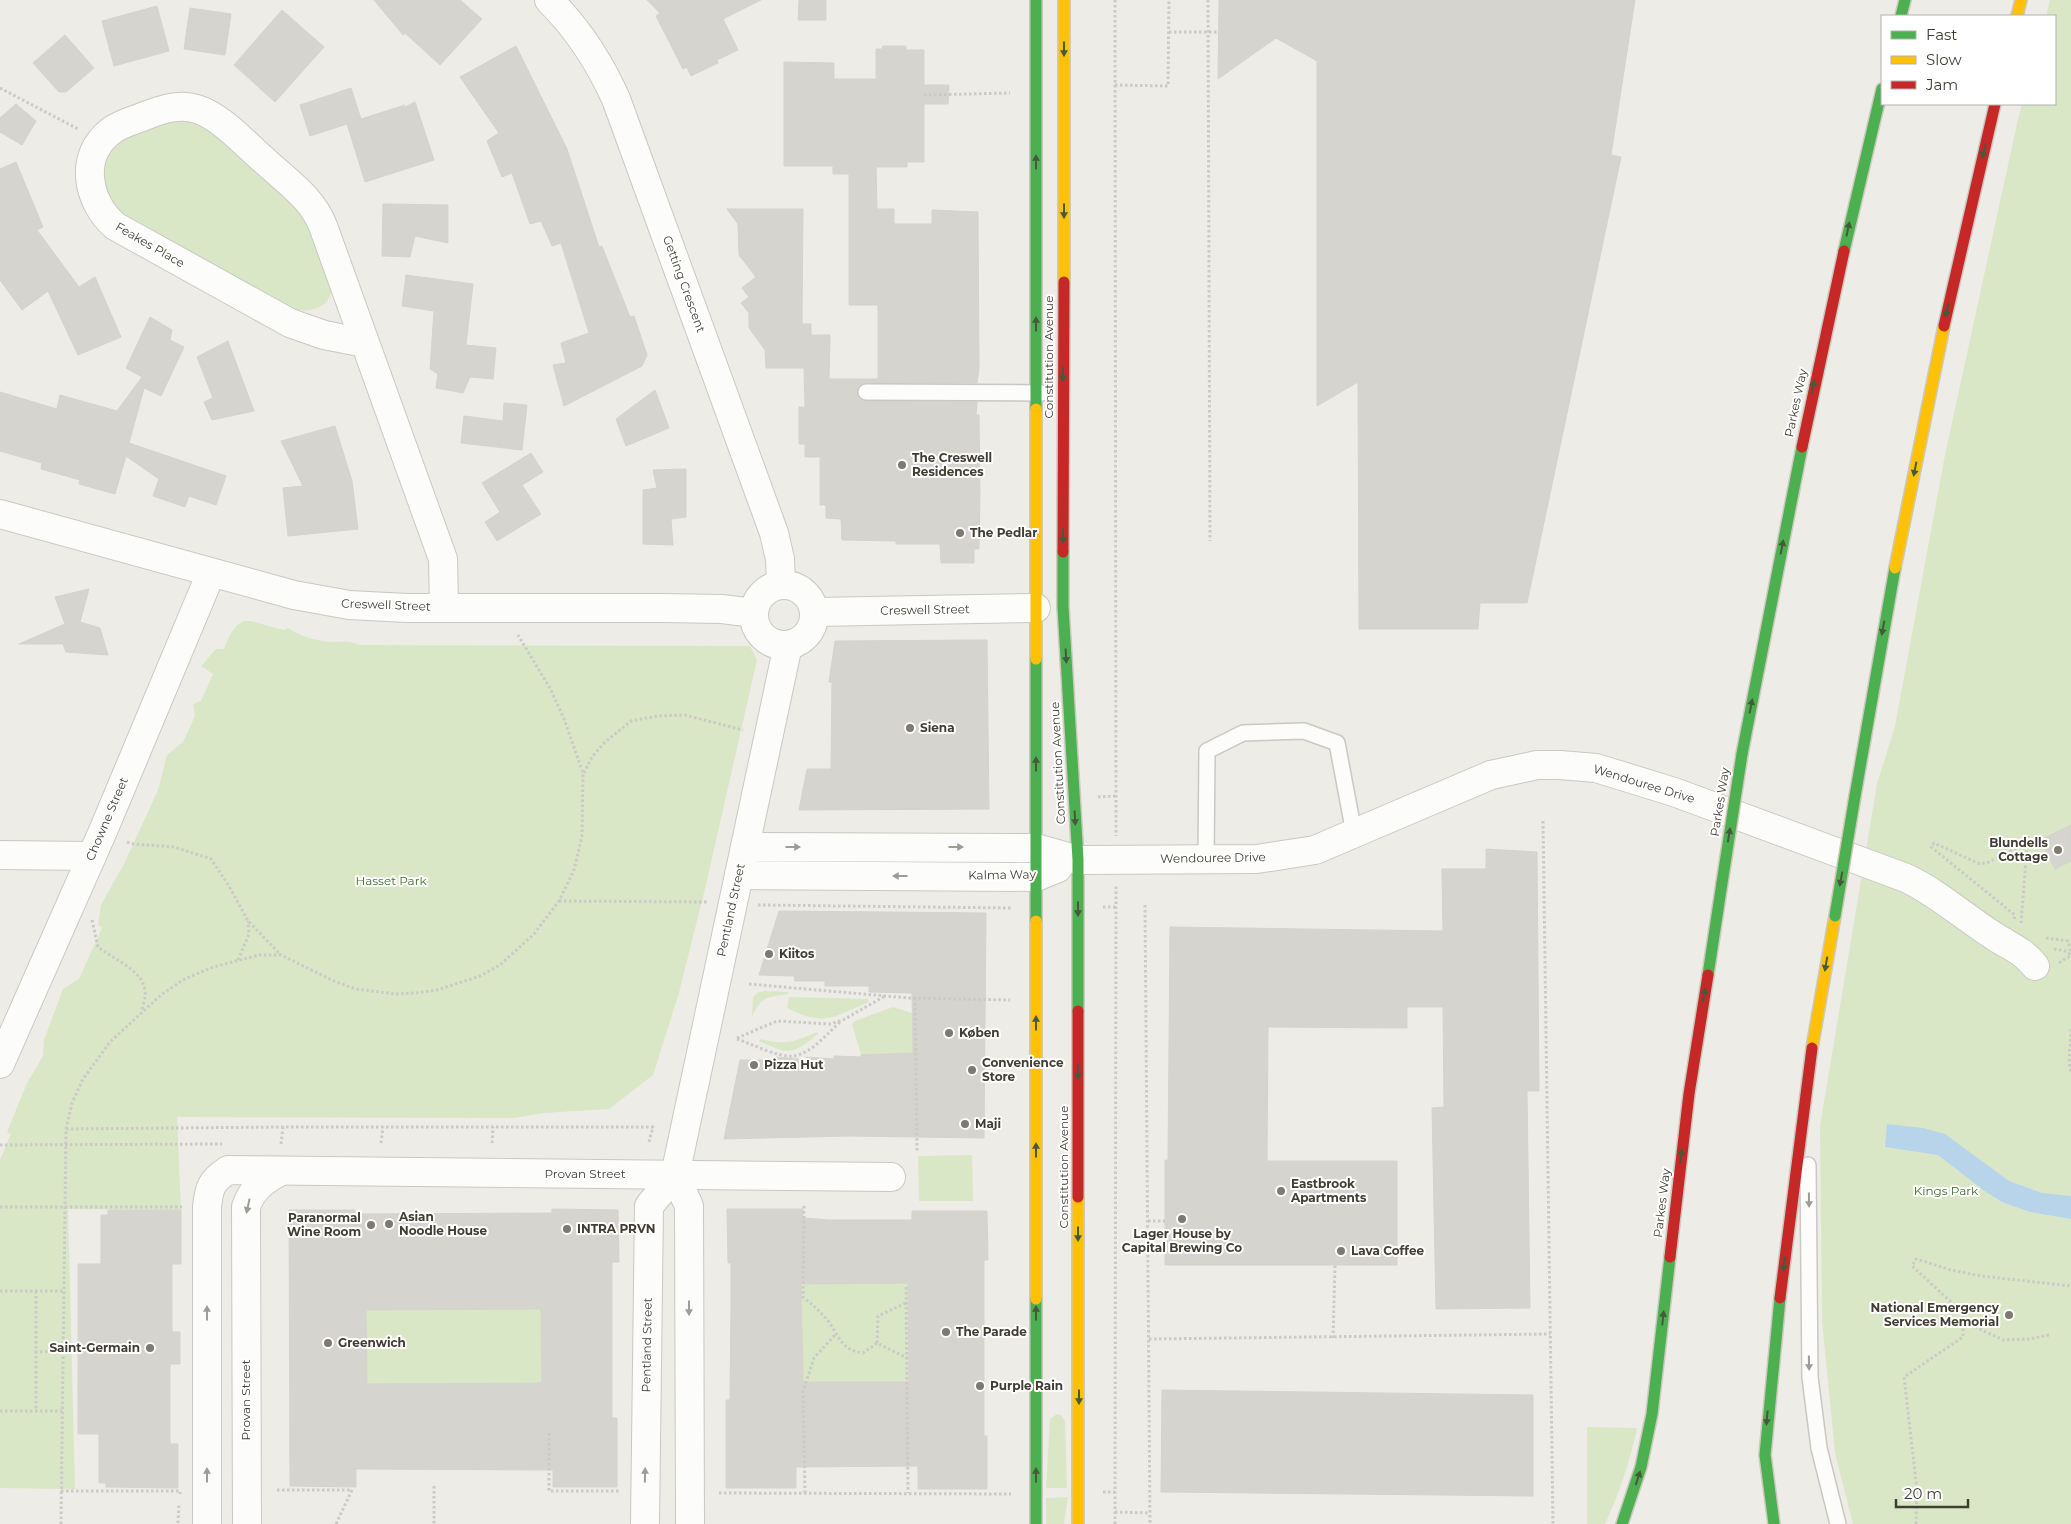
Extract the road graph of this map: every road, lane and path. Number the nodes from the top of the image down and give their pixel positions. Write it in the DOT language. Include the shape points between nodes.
graph roads {
  1 [pos="550,0"];
  2 [pos="1036,0"];
  3 [pos="1064,0"];
  4 [pos="1115,0"];
  5 [pos="1168,0"];
  6 [pos="1208,0"];
  7 [pos="1905,0"];
  8 [pos="2021,0"];
  9 [pos="1901,15"];
  10 [pos="2017,15"];
  11 [pos="1169,32"];
  12 [pos="1208,32"];
  13 [pos="1219,32"];
  14 [pos="1115,85"];
  15 [pos="0,88"];
  16 [pos="1012,93"];
  17 [pos="1881,93"];
  18 [pos="924,95"];
  19 [pos="1995,105"];
  20 [pos="101,141"];
  21 [pos="365,343"];
  22 [pos="866,392"];
  23 [pos="1036,393"];
  24 [pos="1063,393"];
  25 [pos="0,514"];
  26 [pos="1210,541"];
  27 [pos="211,573"];
  28 [pos="781,585"];
  29 [pos="444,607"];
  30 [pos="1036,608"];
  31 [pos="814,612"];
  32 [pos="754,613"];
  33 [pos="518,635"];
  34 [pos="788,645"];
  35 [pos="768,738"];
  36 [pos="583,773"];
  37 [pos="1543,822"];
  38 [pos="103,831"];
  39 [pos="1354,833"];
  40 [pos="2028,836"];
  41 [pos="2027,843"];
  42 [pos="745,846"];
  43 [pos="1036,848"];
  44 [pos="0,856"];
  45 [pos="92,856"];
  46 [pos="1206,858"];
  47 [pos="1078,860"];
  48 [pos="1116,860"];
  49 [pos="738,875"];
  50 [pos="1036,877"];
  51 [pos="74,896"];
  52 [pos="559,901"];
  53 [pos="715,903"];
  54 [pos="750,904"];
  55 [pos="1145,905"];
  56 [pos="1013,908"];
  57 [pos="248,921"];
  58 [pos="2012,924"];
  59 [pos="2021,929"];
  60 [pos="2039,936"];
  61 [pos="2071,953"];
  62 [pos="281,955"];
  63 [pos="238,960"];
  64 [pos="2035,966"];
  65 [pos="749,984"];
  66 [pos="885,996"];
  67 [pos="915,998"];
  68 [pos="1014,1000"];
  69 [pos="142,1011"];
  70 [pos="842,1020"];
  71 [pos="2071,1029"];
  72 [pos="0,1064"];
  73 [pos="2071,1074"];
  74 [pos="1807,1099"];
  75 [pos="283,1127"];
  76 [pos="383,1127"];
  77 [pos="493,1127"];
  78 [pos="917,1127"];
  79 [pos="922,1127"];
  80 [pos="66,1129"];
  81 [pos="648,1142"];
  82 [pos="381,1143"];
  83 [pos="492,1143"];
  84 [pos="67,1144"];
  85 [pos="226,1144"];
  86 [pos="282,1144"];
  87 [pos="0,1145"];
  88 [pos="917,1151"];
  89 [pos="279,1172"];
  90 [pos="674,1175"];
  91 [pos="891,1177"];
  92 [pos="804,1206"];
  93 [pos="0,1207"];
  94 [pos="64,1207"];
  95 [pos="188,1207"];
  96 [pos="1148,1221"];
  97 [pos="1165,1221"];
  98 [pos="207,1246"];
  99 [pos="245,1246"];
  100 [pos="1335,1265"];
  101 [pos="648,1272"];
  102 [pos="689,1274"];
  103 [pos="2071,1286"];
  104 [pos="906,1287"];
  105 [pos="0,1291"];
  106 [pos="36,1291"];
  107 [pos="64,1291"];
  108 [pos="906,1303"];
  109 [pos="1963,1321"];
  110 [pos="1550,1334"];
  111 [pos="2049,1335"];
  112 [pos="835,1336"];
  113 [pos="1333,1338"];
  114 [pos="1149,1339"];
  115 [pos="876,1343"];
  116 [pos="63,1351"];
  117 [pos="35,1352"];
  118 [pos="907,1358"];
  119 [pos="646,1376"];
  120 [pos="689,1377"];
  121 [pos="0,1411"];
  122 [pos="36,1411"];
  123 [pos="62,1412"];
  124 [pos="549,1433"];
  125 [pos="434,1486"];
  126 [pos="1768,1488"];
  127 [pos="277,1490"];
  128 [pos="61,1491"];
  129 [pos="625,1491"];
  130 [pos="719,1493"];
  131 [pos="805,1493"];
  132 [pos="908,1493"];
  133 [pos="1017,1494"];
  134 [pos="1115,1512"];
  135 [pos="1150,1513"];
  136 [pos="178,1523"];
  137 [pos="61,1524"];
  138 [pos="207,1524"];
  139 [pos="247,1524"];
  140 [pos="336,1524"];
  141 [pos="434,1524"];
  142 [pos="645,1524"];
  143 [pos="690,1524"];
  144 [pos="1036,1524"];
  145 [pos="1078,1524"];
  146 [pos="1115,1524"];
  147 [pos="1150,1524"];
  148 [pos="1553,1524"];
  149 [pos="1622,1524"];
  150 [pos="1774,1524"];
  151 [pos="1781,1524"];
  152 [pos="1838,1524"];
  153 [pos="1916,1524"];
  1 -- 28 [label="street, Getting Crescent" via="590,47 616,100 774,533"];
  23 -- 2 [label="street, Constitution Avenue, one-way"];
  3 -- 24 [label="street, Constitution Avenue, one-way"];
  4 -- 14 [label="path"];
  5 -- 11 [label="path"];
  6 -- 12 [label="path"];
  7 -- 9 [label="street"];
  8 -- 10 [label="street"];
  11 -- 12 [label="path"];
  11 -- 14 [label="path" via="1168,86"];
  12 -- 13 [label="path"];
  12 -- 26 [label="path"];
  14 -- 48 [label="path"];
  15 -- 20 [label="path"];
  16 -- 18 [label="path"];
  149 -- 17 [label="street, Parkes Way, one-way, bridge" via="1642,1467 1652,1414 1689,1094 1742,754 1810,401"];
  19 -- 74 [label="street, one-way, bridge" via="1938,353 1879,649 1812,1048"];
  20 -- 21 [label="street, Feakes Place" via="91,159 90,180 100,208 115,226 290,323 324,335"];
  20 -- 21 [label="street, Feakes Place" via="120,126 170,108 192,108 217,120 314,207"];
  21 -- 29 [label="street, Feakes Place" via="443,559"];
  22 -- 23 [label="lane"];
  23 -- 24 [label="lane"];
  23 -- 30 [label="street, Constitution Avenue"];
  24 -- 47 [label="street, Constitution Avenue, one-way" via="1063,607"];
  25 -- 27 [label="street, Creswell Street"];
  27 -- 29 [label="street, Creswell Street" via="340,604"];
  27 -- 38 [label="street, Chowne Street"];
  28 -- 31 [label="street" via="790,585 806,595"];
  28 -- 32 [label="street" via="760,597"];
  29 -- 32 [label="street, Creswell Street" via="673,608"];
  30 -- 31 [label="street, Creswell Street"];
  43 -- 30 [label="street, Constitution Avenue, one-way"];
  31 -- 34 [label="street" via="810,630"];
  32 -- 34 [label="street" via="754,622 763,637 779,645"];
  33 -- 36 [label="path" via="551,690"];
  34 -- 35 [label="street, Pentland Street"];
  35 -- 36 [label="path" via="685,715 631,721 592,757"];
  35 -- 42 [label="street, Pentland Street"];
  36 -- 52 [label="path" via="582,836 574,870"];
  37 -- 110 [label="path"];
  38 -- 45 [label="street, Chowne Street"];
  38 -- 57 [label="path" via="133,844 174,846 210,859"];
  39 -- 46 [label="street, Wendouree Drive" via="1315,850 1257,859"];
  39 -- 46 [label="lane" via="1337,743 1304,731 1243,733 1207,751"];
  39 -- 64 [label="street, Wendouree Drive" via="1491,775 1537,765 1596,768 1674,792 1906,878 2022,952"];
  40 -- 41 [label="path"];
  41 -- 58 [label="path" via="1980,864 1934,842 1931,848 2015,915"];
  41 -- 59 [label="path"];
  42 -- 43 [label="street, Kalma Way, one-way"];
  42 -- 49 [label="street, Pentland Street"];
  43 -- 47 [label="street, Kalma Way"];
  43 -- 50 [label="street, Constitution Avenue"];
  44 -- 45 [label="street"];
  45 -- 51 [label="street, Chowne Street"];
  46 -- 48 [label="street, Wendouree Drive"];
  47 -- 48 [label="street, Wendouree Drive"];
  47 -- 50 [label="street, Kalma Way"];
  47 -- 145 [label="street, Constitution Avenue, one-way"];
  48 -- 134 [label="path"];
  50 -- 49 [label="street, Kalma Way, one-way"];
  49 -- 90 [label="street, Pentland Street"];
  144 -- 50 [label="street, Constitution Avenue, one-way"];
  51 -- 69 [label="path" via="89,913 98,946 135,972 142,981 145,991"];
  51 -- 72 [label="street, Chowne Street"];
  52 -- 53 [label="path"];
  52 -- 62 [label="path" via="534,934 500,965 480,976 437,990 396,994 356,989"];
  54 -- 56 [label="path"];
  55 -- 96 [label="path"];
  57 -- 62 [label="path"];
  57 -- 63 [label="path" via="249,934"];
  60 -- 61 [label="path" via="2068,941"];
  62 -- 63 [label="path" via="258,955"];
  63 -- 69 [label="path" via="183,980"];
  65 -- 66 [label="path"];
  66 -- 67 [label="path"];
  66 -- 70 [label="path"];
  67 -- 68 [label="path"];
  67 -- 78 [label="path"];
  69 -- 80 [label="path" via="110,1042 83,1079 72,1103"];
  70 -- 70 [label="path" via="805,1052 793,1056 781,1055 737,1038 777,1021 817,1025"];
  71 -- 73 [label="path"];
  74 -- 126 [label="street, one-way" via="1770,1381 1766,1439"];
  74 -- 152 [label="lane, one-way" via="1810,1377 1819,1448"];
  75 -- 76 [label="path"];
  75 -- 80 [label="path"];
  75 -- 86 [label="path"];
  76 -- 77 [label="path"];
  76 -- 82 [label="path"];
  77 -- 81 [label="path" via="653,1127"];
  77 -- 83 [label="path"];
  78 -- 79 [label="path"];
  78 -- 88 [label="path"];
  80 -- 84 [label="path"];
  84 -- 85 [label="path"];
  84 -- 87 [label="path"];
  84 -- 94 [label="path"];
  89 -- 90 [label="street, Provan Street"];
  89 -- 98 [label="street, Provan Street" via="228,1170 217,1177 209,1190"];
  89 -- 99 [label="street, Provan Street, one-way" via="264,1180 250,1194 246,1207"];
  90 -- 91 [label="street, Provan Street"];
  90 -- 101 [label="street, Pentland Street" via="649,1206"];
  90 -- 102 [label="street" via="689,1206"];
  92 -- 112 [label="path" via="803,1297 830,1324"];
  93 -- 94 [label="path"];
  94 -- 95 [label="path"];
  94 -- 107 [label="path"];
  96 -- 97 [label="path"];
  96 -- 114 [label="path"];
  98 -- 99 [label="street"];
  138 -- 98 [label="street, Provan Street, one-way"];
  99 -- 139 [label="street, Provan Street"];
  100 -- 113 [label="path"];
  101 -- 102 [label="street"];
  101 -- 119 [label="street, Pentland Street"];
  102 -- 120 [label="street, one-way"];
  103 -- 109 [label="path" via="1981,1276 1916,1259 1912,1266 1963,1313"];
  104 -- 108 [label="path"];
  105 -- 106 [label="path"];
  106 -- 107 [label="path"];
  106 -- 117 [label="path"];
  107 -- 116 [label="path"];
  108 -- 115 [label="path" via="878,1316"];
  108 -- 118 [label="path"];
  109 -- 111 [label="path" via="2003,1340"];
  109 -- 153 [label="path" via="1963,1337 1904,1377 1917,1490"];
  110 -- 113 [label="path"];
  110 -- 148 [label="path"];
  112 -- 115 [label="path" via="862,1353"];
  112 -- 131 [label="path" via="814,1358 803,1391"];
  113 -- 114 [label="path"];
  114 -- 135 [label="path"];
  115 -- 118 [label="path"];
  116 -- 117 [label="path"];
  116 -- 123 [label="path"];
  117 -- 122 [label="path"];
  118 -- 132 [label="path"];
  119 -- 120 [label="street"];
  142 -- 119 [label="street, Pentland Street, one-way"];
  120 -- 143 [label="street"];
  121 -- 122 [label="path"];
  122 -- 123 [label="path"];
  123 -- 128 [label="path"];
  124 -- 129 [label="path" via="549,1491"];
  125 -- 141 [label="path"];
  126 -- 150 [label="street"];
  126 -- 151 [label="street"];
  127 -- 140 [label="path" via="352,1490"];
  128 -- 136 [label="path" via="180,1491"];
  128 -- 137 [label="path"];
  130 -- 131 [label="path"];
  131 -- 132 [label="path"];
  132 -- 133 [label="path"];
  134 -- 135 [label="path"];
  134 -- 146 [label="path"];
  135 -- 147 [label="path"];
}
